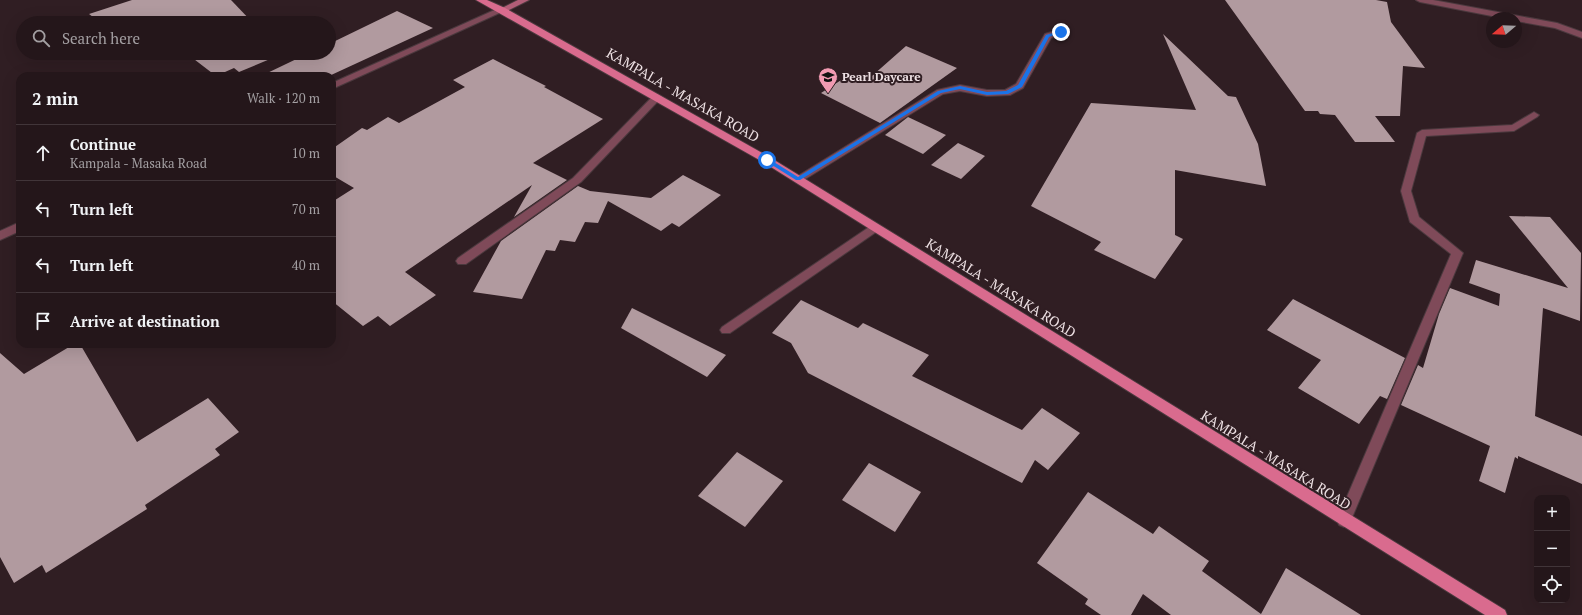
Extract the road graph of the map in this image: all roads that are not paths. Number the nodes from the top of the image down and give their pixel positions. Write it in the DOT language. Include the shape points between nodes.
graph roads {
  1 [pos="480,0"];
  2 [pos="525,0"];
  3 [pos="1420,0"];
  4 [pos="502,10"];
  5 [pos="1061,32"];
  6 [pos="1582,35"];
  7 [pos="336,84"];
  8 [pos="657,97"];
  9 [pos="1534,114"];
  10 [pos="798,179"];
  11 [pos="875,227"];
  12 [pos="16,228"];
  13 [pos="0,236"];
  14 [pos="462,261"];
  15 [pos="726,330"];
  16 [pos="1344,520"];
  17 [pos="1499,615"];
  1 -- 4 [label="main road, KAMPALA - MASAKA ROAD"];
  2 -- 4 [label="street"];
  3 -- 6 [label="street" via="1557,26"];
  4 -- 7 [label="street"];
  4 -- 8 [label="main road, KAMPALA - MASAKA ROAD"];
  5 -- 10 [label="street" via="1048,36 1020,86 1007,93 987,93 960,88 940,92"];
  8 -- 10 [label="main road, KAMPALA - MASAKA ROAD"];
  8 -- 14 [label="street" via="577,180"];
  9 -- 16 [label="street" via="1514,128 1422,133 1406,191 1414,219 1457,253"];
  10 -- 11 [label="main road, KAMPALA - MASAKA ROAD"];
  11 -- 15 [label="street"];
  11 -- 16 [label="main road, KAMPALA - MASAKA ROAD"];
  12 -- 13 [label="street"];
  16 -- 17 [label="main road, KAMPALA - MASAKA ROAD"];
}
